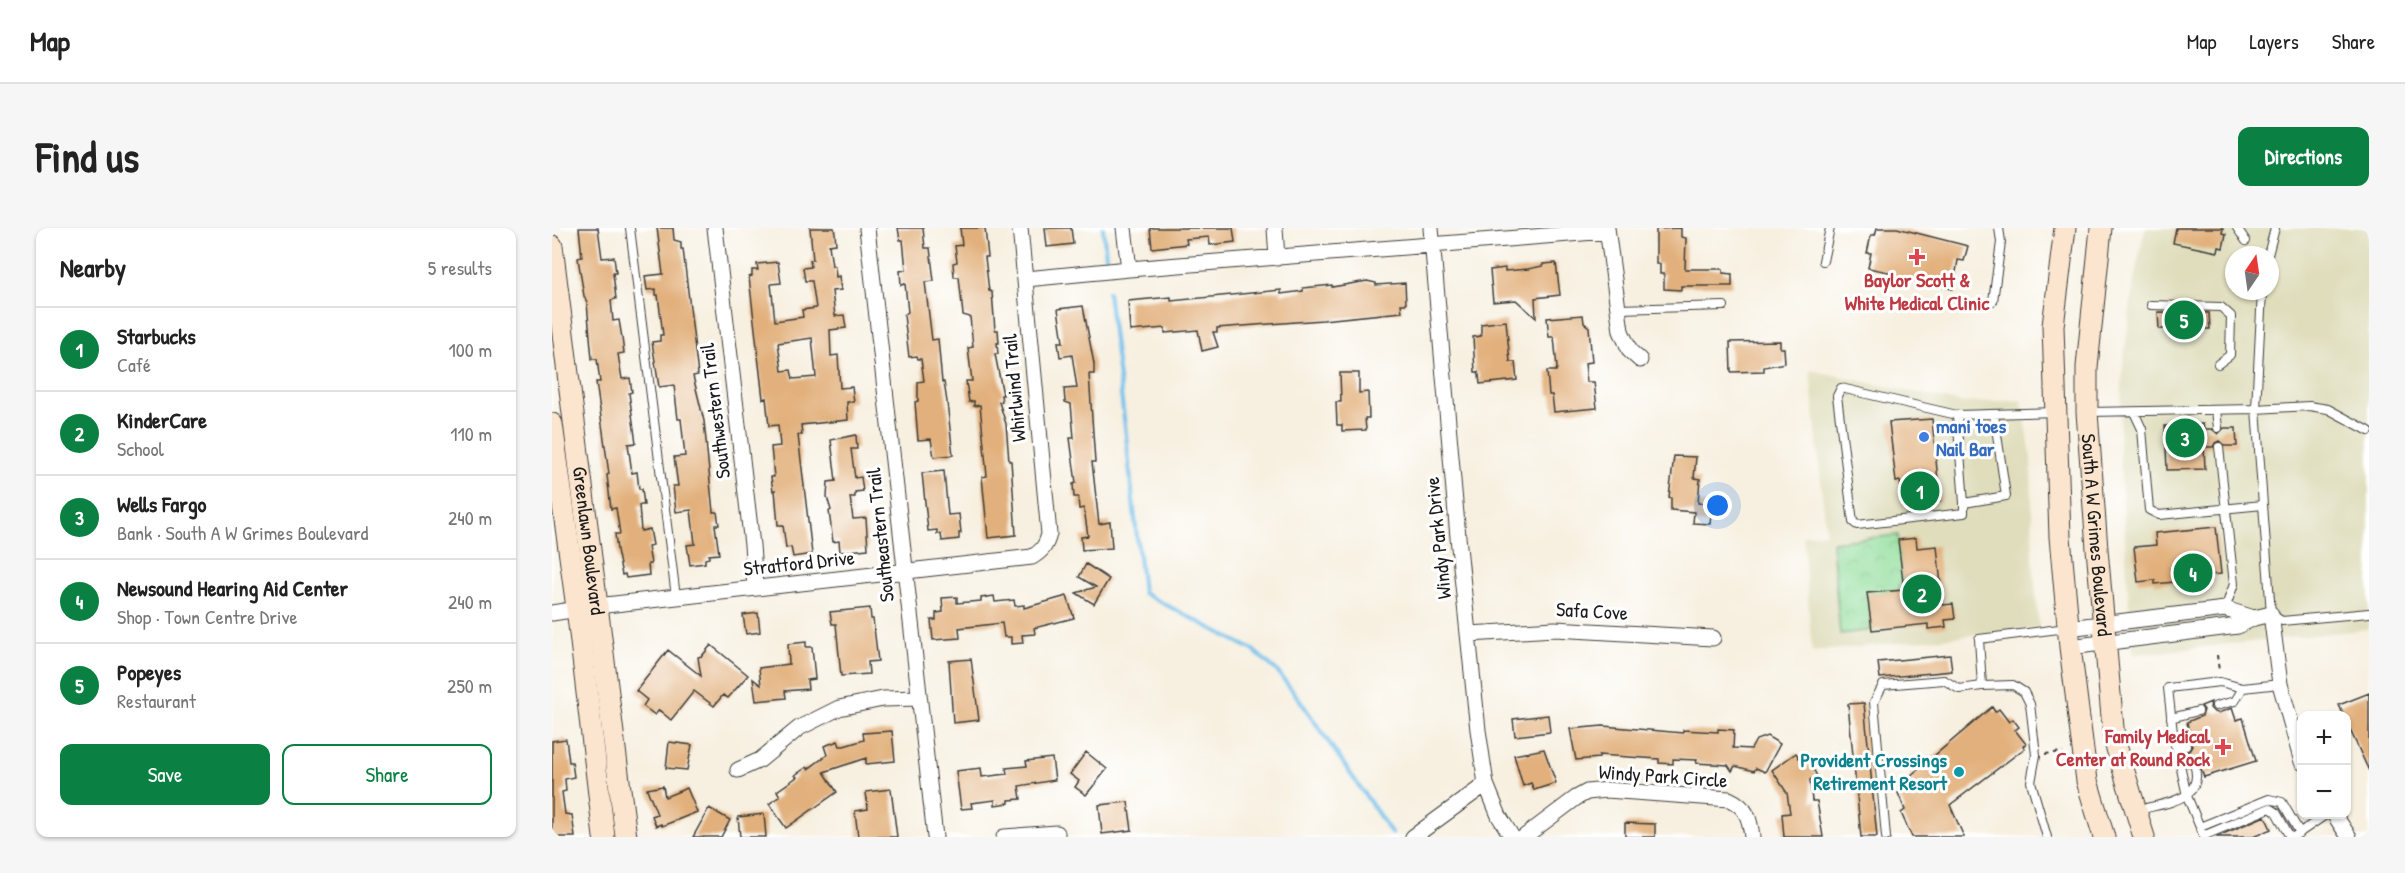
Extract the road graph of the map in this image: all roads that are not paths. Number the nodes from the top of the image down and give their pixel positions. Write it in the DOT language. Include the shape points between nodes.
graph roads {
  1 [pos="630,228"];
  2 [pos="715,228"];
  3 [pos="867,228"];
  4 [pos="1020,228"];
  5 [pos="1124,228"];
  6 [pos="1275,228"];
  7 [pos="1431,228"];
  8 [pos="1830,228"];
  9 [pos="1999,228"];
  10 [pos="2066,228"];
  11 [pos="2101,228"];
  12 [pos="2237,228"];
  13 [pos="2275,228"];
  14 [pos="1607,229"];
  15 [pos="2246,241"];
  16 [pos="1432,244"];
  17 [pos="552,246"];
  18 [pos="2270,246"];
  19 [pos="1277,258"];
  20 [pos="1822,261"];
  21 [pos="1129,269"];
  22 [pos="1026,279"];
  23 [pos="2262,300"];
  24 [pos="1993,301"];
  25 [pos="2151,305"];
  26 [pos="1724,306"];
  27 [pos="1618,309"];
  28 [pos="1640,360"];
  29 [pos="2218,364"];
  30 [pos="2256,409"];
  31 [pos="2216,410"];
  32 [pos="2056,412"];
  33 [pos="2087,412"];
  34 [pos="2134,412"];
  35 [pos="1994,414"];
  36 [pos="1957,415"];
  37 [pos="552,424"];
  38 [pos="2218,428"];
  39 [pos="2369,431"];
  40 [pos="2219,447"];
  41 [pos="1964,503"];
  42 [pos="2263,505"];
  43 [pos="2225,509"];
  44 [pos="1046,544"];
  45 [pos="905,572"];
  46 [pos="755,588"];
  47 [pos="676,597"];
  48 [pos="587,607"];
  49 [pos="2225,609"];
  50 [pos="2369,612"];
  51 [pos="552,613"];
  52 [pos="2271,614"];
  53 [pos="2254,618"];
  54 [pos="2106,632"];
  55 [pos="1469,634"];
  56 [pos="2069,637"];
  57 [pos="1713,638"];
  58 [pos="2280,684"];
  59 [pos="1982,686"];
  60 [pos="2243,688"];
  61 [pos="919,698"];
  62 [pos="2216,706"];
  63 [pos="2198,711"];
  64 [pos="2171,718"];
  65 [pos="2175,745"];
  66 [pos="2187,746"];
  67 [pos="2297,747"];
  68 [pos="2194,764"];
  69 [pos="738,770"];
  70 [pos="1486,784"];
  71 [pos="2187,796"];
  72 [pos="2136,810"];
  73 [pos="2320,819"];
  74 [pos="2337,819"];
  75 [pos="2200,828"];
  76 [pos="2300,833"];
  77 [pos="2204,836"];
  78 [pos="604,837"];
  79 [pos="626,837"];
  80 [pos="935,837"];
  81 [pos="1004,837"];
  82 [pos="1057,837"];
  83 [pos="1413,837"];
  84 [pos="1512,837"];
  85 [pos="1524,837"];
  86 [pos="1752,837"];
  87 [pos="1886,837"];
  88 [pos="2047,837"];
  89 [pos="2104,837"];
  90 [pos="2144,837"];
  91 [pos="2291,837"];
  92 [pos="2349,837"];
  1 -- 47 [label="lane"];
  2 -- 46 [label="street, Southwestern Trail"];
  3 -- 45 [label="street, Southeastern Trail"];
  4 -- 22 [label="street, Whirlwind Trail"];
  5 -- 21 [label="street"];
  6 -- 19 [label="street"];
  7 -- 16 [label="street, Windy Park Drive"];
  8 -- 20 [label="lane"];
  9 -- 24 [label="lane" via="2001,242"];
  10 -- 32 [label="main road, South A W Grimes Boulevard" via="2053,326"];
  11 -- 33 [label="main road, South A W Grimes Boulevard" via="2087,367"];
  12 -- 15 [label="lane"];
  13 -- 18 [label="lane"];
  14 -- 16 [label="street"];
  14 -- 27 [label="street"];
  16 -- 19 [label="street"];
  16 -- 55 [label="street, Windy Park Drive"];
  17 -- 48 [label="main road, Greenlawn Boulevard"];
  19 -- 21 [label="street"];
  21 -- 22 [label="street"];
  22 -- 44 [label="street, Whirlwind Trail" via="1049,534"];
  23 -- 30 [label="lane"];
  25 -- 29 [label="lane" via="2221,307 2231,316 2230,355"];
  26 -- 27 [label="lane"];
  27 -- 28 [label="street" via="1621,331 1630,351"];
  30 -- 31 [label="lane"];
  30 -- 39 [label="lane" via="2328,409"];
  30 -- 42 [label="lane"];
  31 -- 34 [label="lane"];
  31 -- 38 [label="lane"];
  32 -- 35 [label="lane"];
  32 -- 56 [label="main road, South A W Grimes Boulevard" via="2060,537"];
  33 -- 34 [label="lane"];
  33 -- 54 [label="main road, South A W Grimes Boulevard"];
  34 -- 43 [label="lane" via="2142,429 2148,510 2159,515"];
  35 -- 36 [label="lane"];
  35 -- 41 [label="lane" via="2006,496"];
  36 -- 41 [label="lane"];
  36 -- 41 [label="lane" via="1841,388 1837,396 1853,522 1857,525 1964,513"];
  37 -- 48 [label="main road, Greenlawn Boulevard"];
  40 -- 43 [label="lane"];
  42 -- 43 [label="lane"];
  42 -- 52 [label="lane"];
  43 -- 49 [label="lane" via="2234,584"];
  44 -- 45 [label="street, Stratford Drive" via="1032,557"];
  45 -- 46 [label="street, Stratford Drive"];
  45 -- 61 [label="street, Southeastern Trail"];
  46 -- 47 [label="street, Stratford Drive"];
  47 -- 48 [label="street, Stratford Drive"];
  48 -- 51 [label="street, Stratford Drive"];
  48 -- 78 [label="main road, Greenlawn Boulevard"];
  48 -- 79 [label="main road, Greenlawn Boulevard"];
  49 -- 53 [label="street"];
  49 -- 54 [label="street"];
  50 -- 52 [label="lane" via="2289,621"];
  52 -- 53 [label="street"];
  52 -- 58 [label="street"];
  53 -- 54 [label="street" via="2238,626"];
  54 -- 56 [label="street"];
  54 -- 72 [label="main road, South A W Grimes Boulevard" via="2114,739"];
  55 -- 57 [label="street, Safa Cove" via="1555,629"];
  55 -- 70 [label="street, Windy Park Drive"];
  56 -- 59 [label="lane" via="1979,639"];
  56 -- 89 [label="main road, South A W Grimes Boulevard" via="2087,781"];
  58 -- 60 [label="lane"];
  58 -- 67 [label="street"];
  59 -- 87 [label="lane" via="1959,689 1944,680 1883,685 1874,702"];
  59 -- 88 [label="lane" via="2013,685 2024,692 2030,704 2036,755 2031,782"];
  60 -- 62 [label="lane" via="2235,701"];
  60 -- 64 [label="lane" via="2220,682 2171,686"];
  61 -- 69 [label="street" via="883,699 839,708 799,728 760,760"];
  61 -- 80 [label="street, Southeastern Trail"];
  63 -- 64 [label="lane"];
  64 -- 65 [label="lane"];
  65 -- 66 [label="lane"];
  65 -- 71 [label="lane"];
  68 -- 71 [label="lane" via="2198,775"];
  70 -- 83 [label="street"];
  70 -- 84 [label="street, Windy Park Drive"];
  71 -- 72 [label="lane"];
  71 -- 75 [label="lane"];
  72 -- 90 [label="main road, South A W Grimes Boulevard"];
  73 -- 76 [label="lane"];
  74 -- 92 [label="street"];
  75 -- 76 [label="lane" via="2269,799 2282,802"];
  75 -- 77 [label="lane"];
  76 -- 91 [label="lane"];
  77 -- 91 [label="lane" via="2270,808"];
  81 -- 82 [label="street" via="1057,833"];
  85 -- 86 [label="street, Windy Park Circle" via="1576,798 1587,792 1607,790 1729,799 1746,811"];
}
